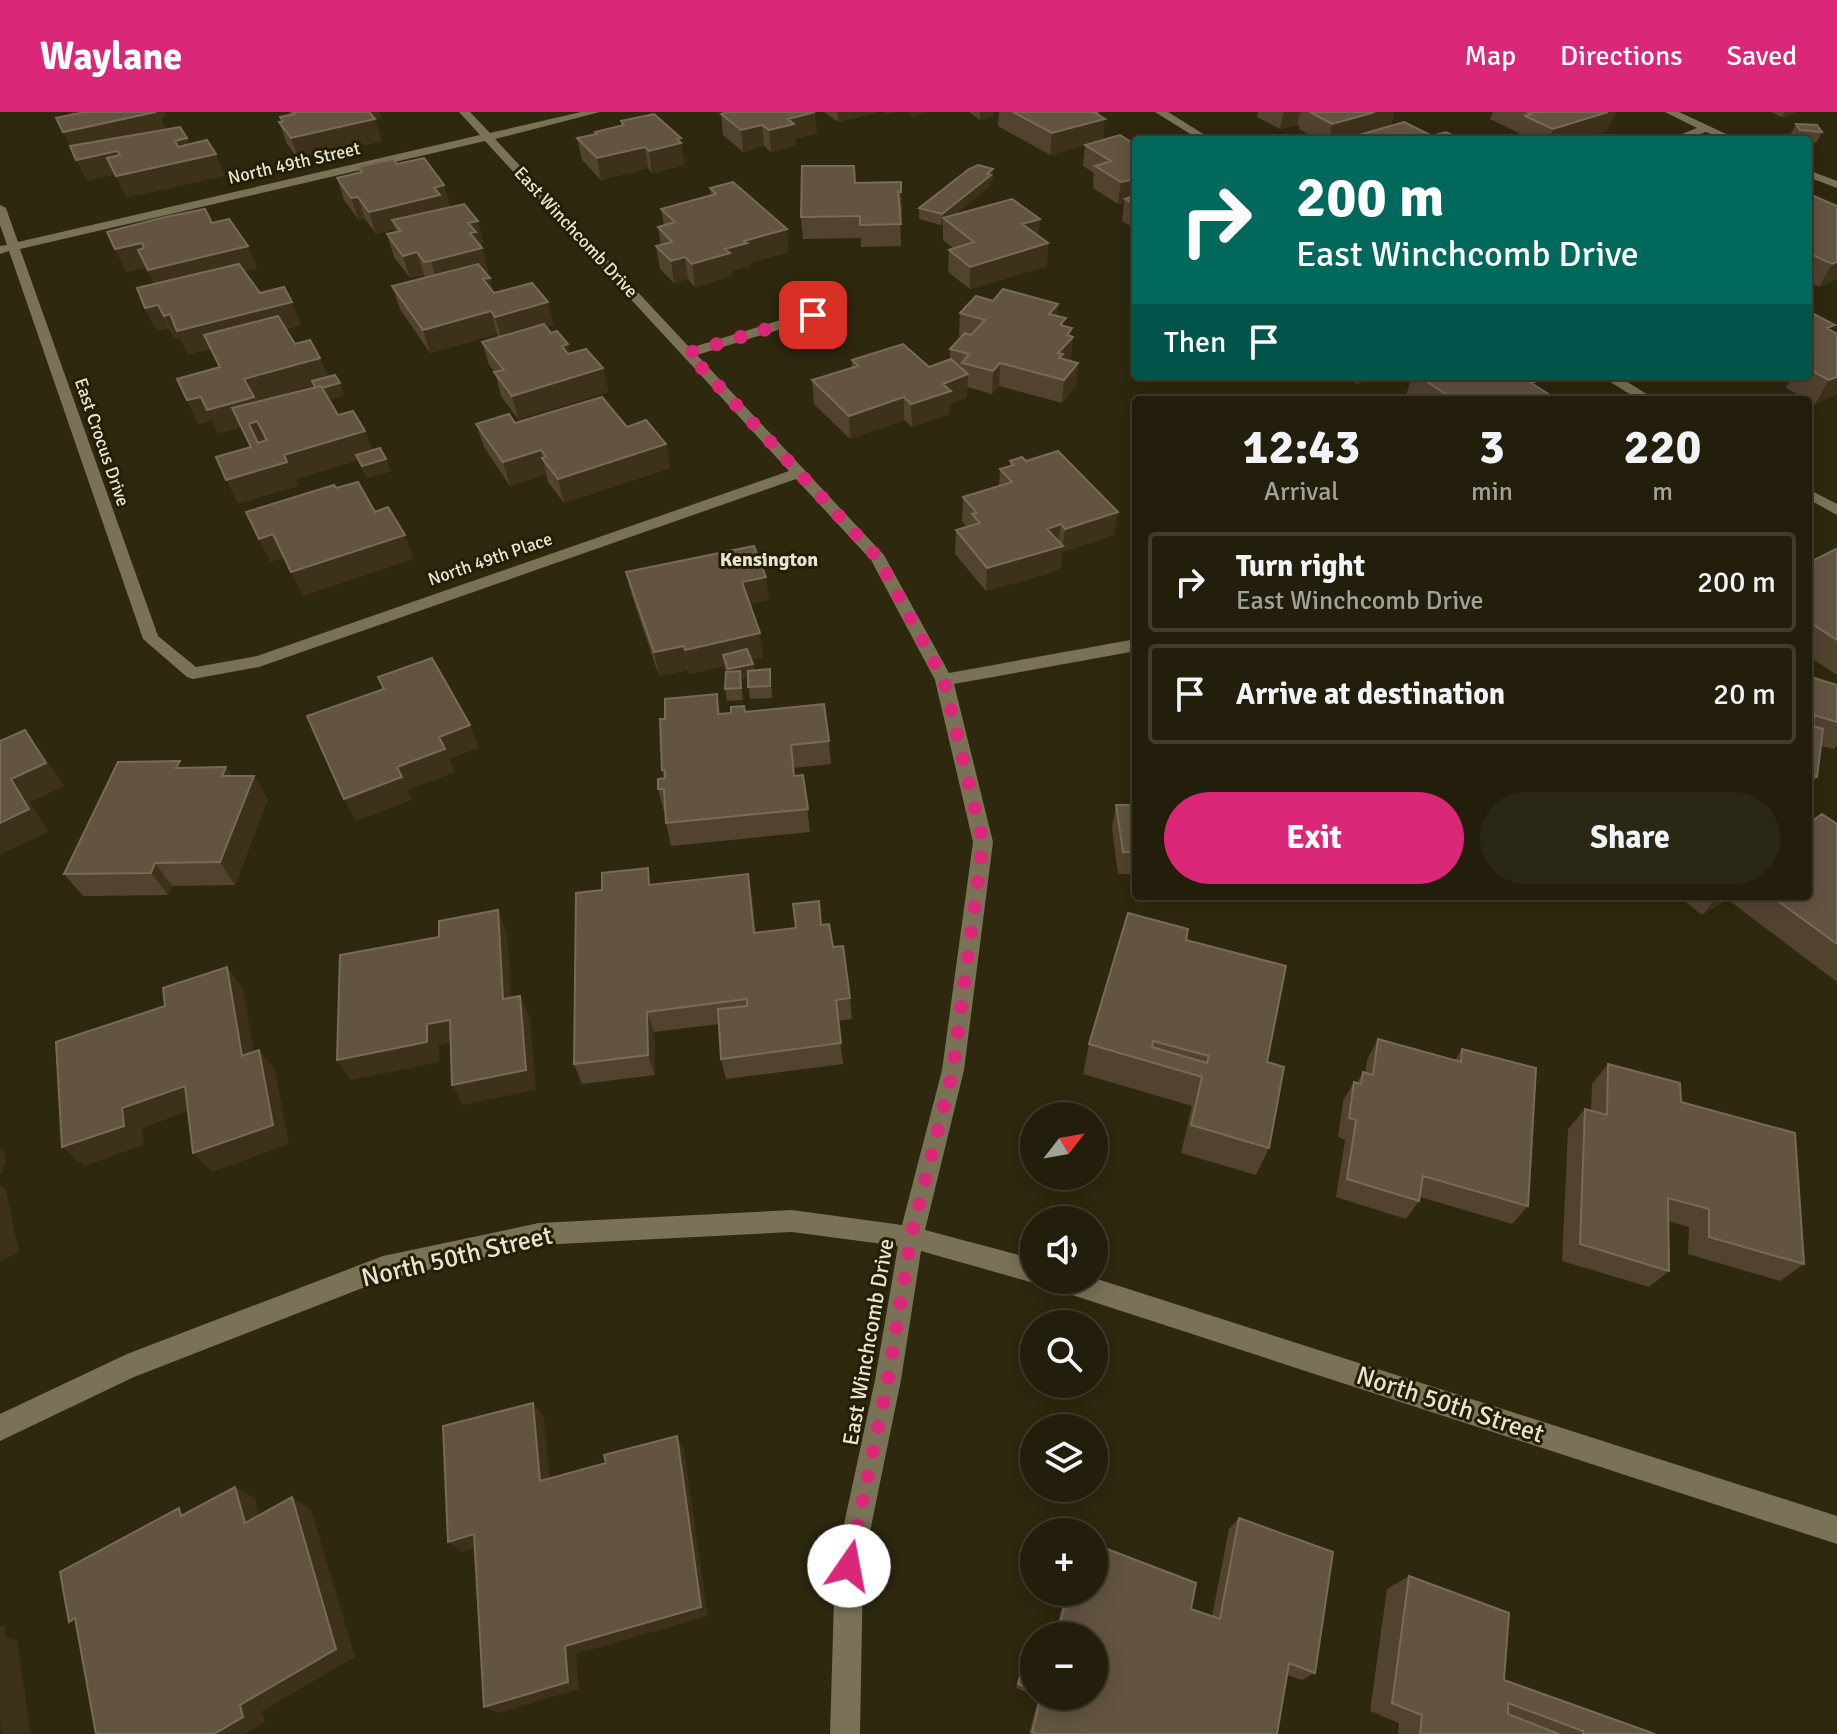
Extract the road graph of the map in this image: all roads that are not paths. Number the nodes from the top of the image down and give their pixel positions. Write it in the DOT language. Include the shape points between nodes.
graph roads {
  1 [pos="464,112"];
  2 [pos="595,112"];
  3 [pos="1160,112"];
  4 [pos="1670,112"];
  5 [pos="1707,128"];
  6 [pos="1201,136"];
  7 [pos="1684,136"];
  8 [pos="1725,136"];
  9 [pos="488,137"];
  10 [pos="1812,175"];
  11 [pos="1837,185"];
  12 [pos="0,208"];
  13 [pos="7,248"];
  14 [pos="841,306"];
  15 [pos="688,353"];
  16 [pos="1615,380"];
  17 [pos="1642,396"];
  18 [pos="799,473"];
  19 [pos="1812,495"];
  20 [pos="1837,510"];
  21 [pos="1132,646"];
  22 [pos="193,673"];
  23 [pos="944,680"];
  24 [pos="911,1237"];
  25 [pos="1020,1267"];
  26 [pos="1106,1294"];
  27 [pos="0,1428"];
  28 [pos="1837,1530"];
  29 [pos="845,1734"];
  1 -- 9 [label="street, East Winchcomb Drive"];
  2 -- 9 [label="street, North 49th Street"];
  3 -- 6 [label="street"];
  4 -- 5 [label="street"];
  5 -- 7 [label="street"];
  5 -- 8 [label="street"];
  9 -- 13 [label="street, North 49th Street"];
  9 -- 15 [label="street, East Winchcomb Drive"];
  10 -- 11 [label="street"];
  12 -- 13 [label="street, East Crocus Drive"];
  13 -- 22 [label="street, East Crocus Drive" via="151,639"];
  14 -- 15 [label="street"];
  15 -- 18 [label="street, East Winchcomb Drive"];
  16 -- 17 [label="street"];
  18 -- 22 [label="street, North 49th Place" via="259,661"];
  18 -- 23 [label="street, East Winchcomb Drive" via="878,558"];
  19 -- 20 [label="street"];
  21 -- 23 [label="street"];
  23 -- 24 [label="street, East Winchcomb Drive" via="983,842 953,1070"];
  24 -- 25 [label="street, North 50th Street"];
  24 -- 27 [label="street, North 50th Street" via="792,1221 539,1234 383,1268 127,1367"];
  24 -- 29 [label="street, East Winchcomb Drive" via="849,1566"];
  26 -- 28 [label="street, North 50th Street"];
}
